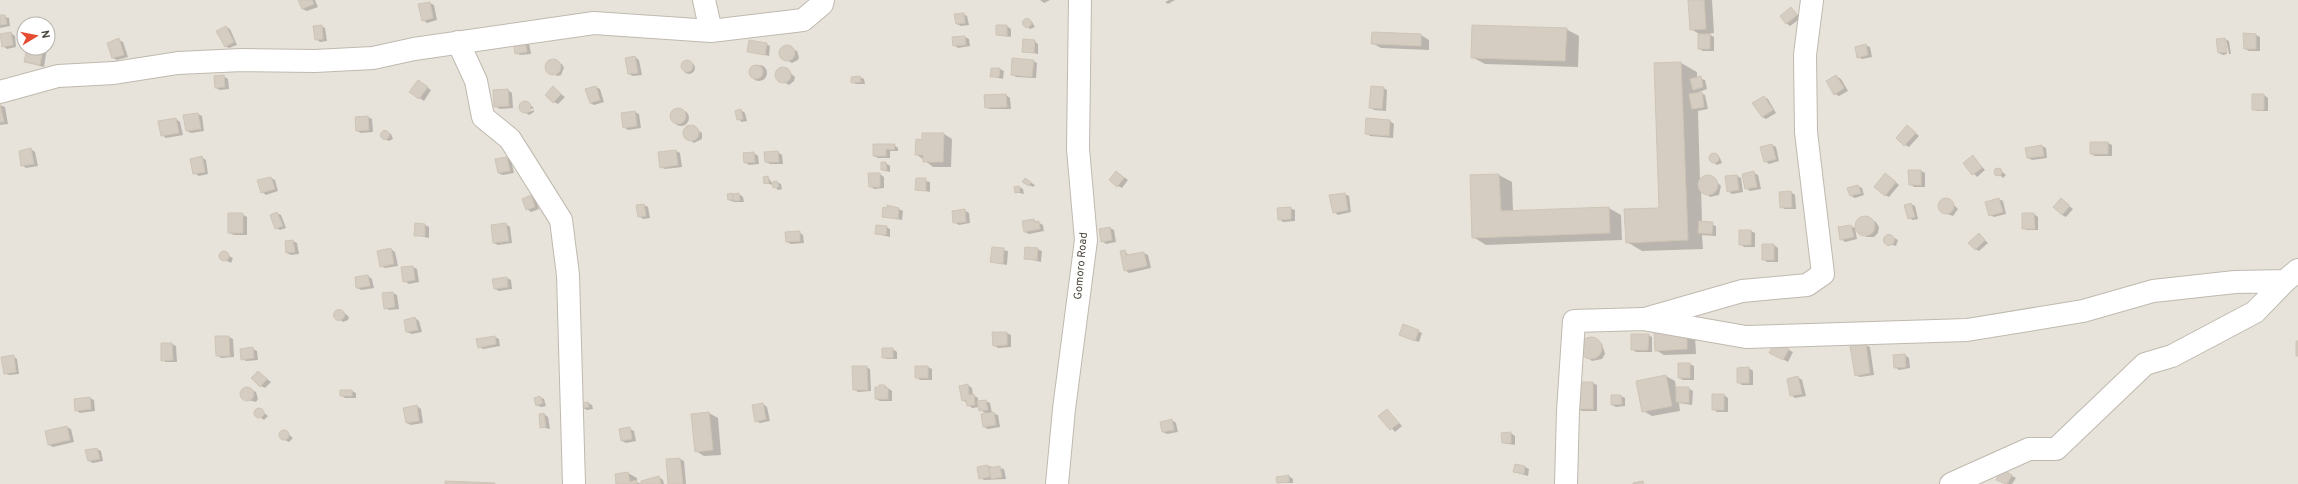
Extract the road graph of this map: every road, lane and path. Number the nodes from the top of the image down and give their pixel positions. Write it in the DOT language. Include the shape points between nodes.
graph roads {
  1 [pos="704,0"];
  2 [pos="823,0"];
  3 [pos="1080,0"];
  4 [pos="1812,0"];
  5 [pos="711,31"];
  6 [pos="458,42"];
  7 [pos="0,92"];
  8 [pos="2292,275"];
  9 [pos="1643,319"];
  10 [pos="574,484"];
  11 [pos="1057,484"];
  12 [pos="1566,484"];
  13 [pos="1952,484"];
  1 -- 5 [label="street"];
  2 -- 5 [label="street" via="822,4 803,20"];
  3 -- 11 [label="street, Gomoro Road" via="1078,148 1086,240"];
  4 -- 9 [label="street" via="1805,55 1806,132 1823,274 1807,285 1742,291"];
  5 -- 6 [label="street" via="594,23"];
  6 -- 7 [label="street" via="373,58 178,63 114,73 58,76"];
  6 -- 10 [label="street" via="476,81 483,117 510,139 560,220 568,275"];
  8 -- 9 [label="street" via="2153,291 2082,310 1967,330 1746,337"];
  8 -- 13 [label="street" via="2255,312 2172,356 2145,364 2056,449 2029,449"];
  9 -- 12 [label="street" via="1574,321"];
}
